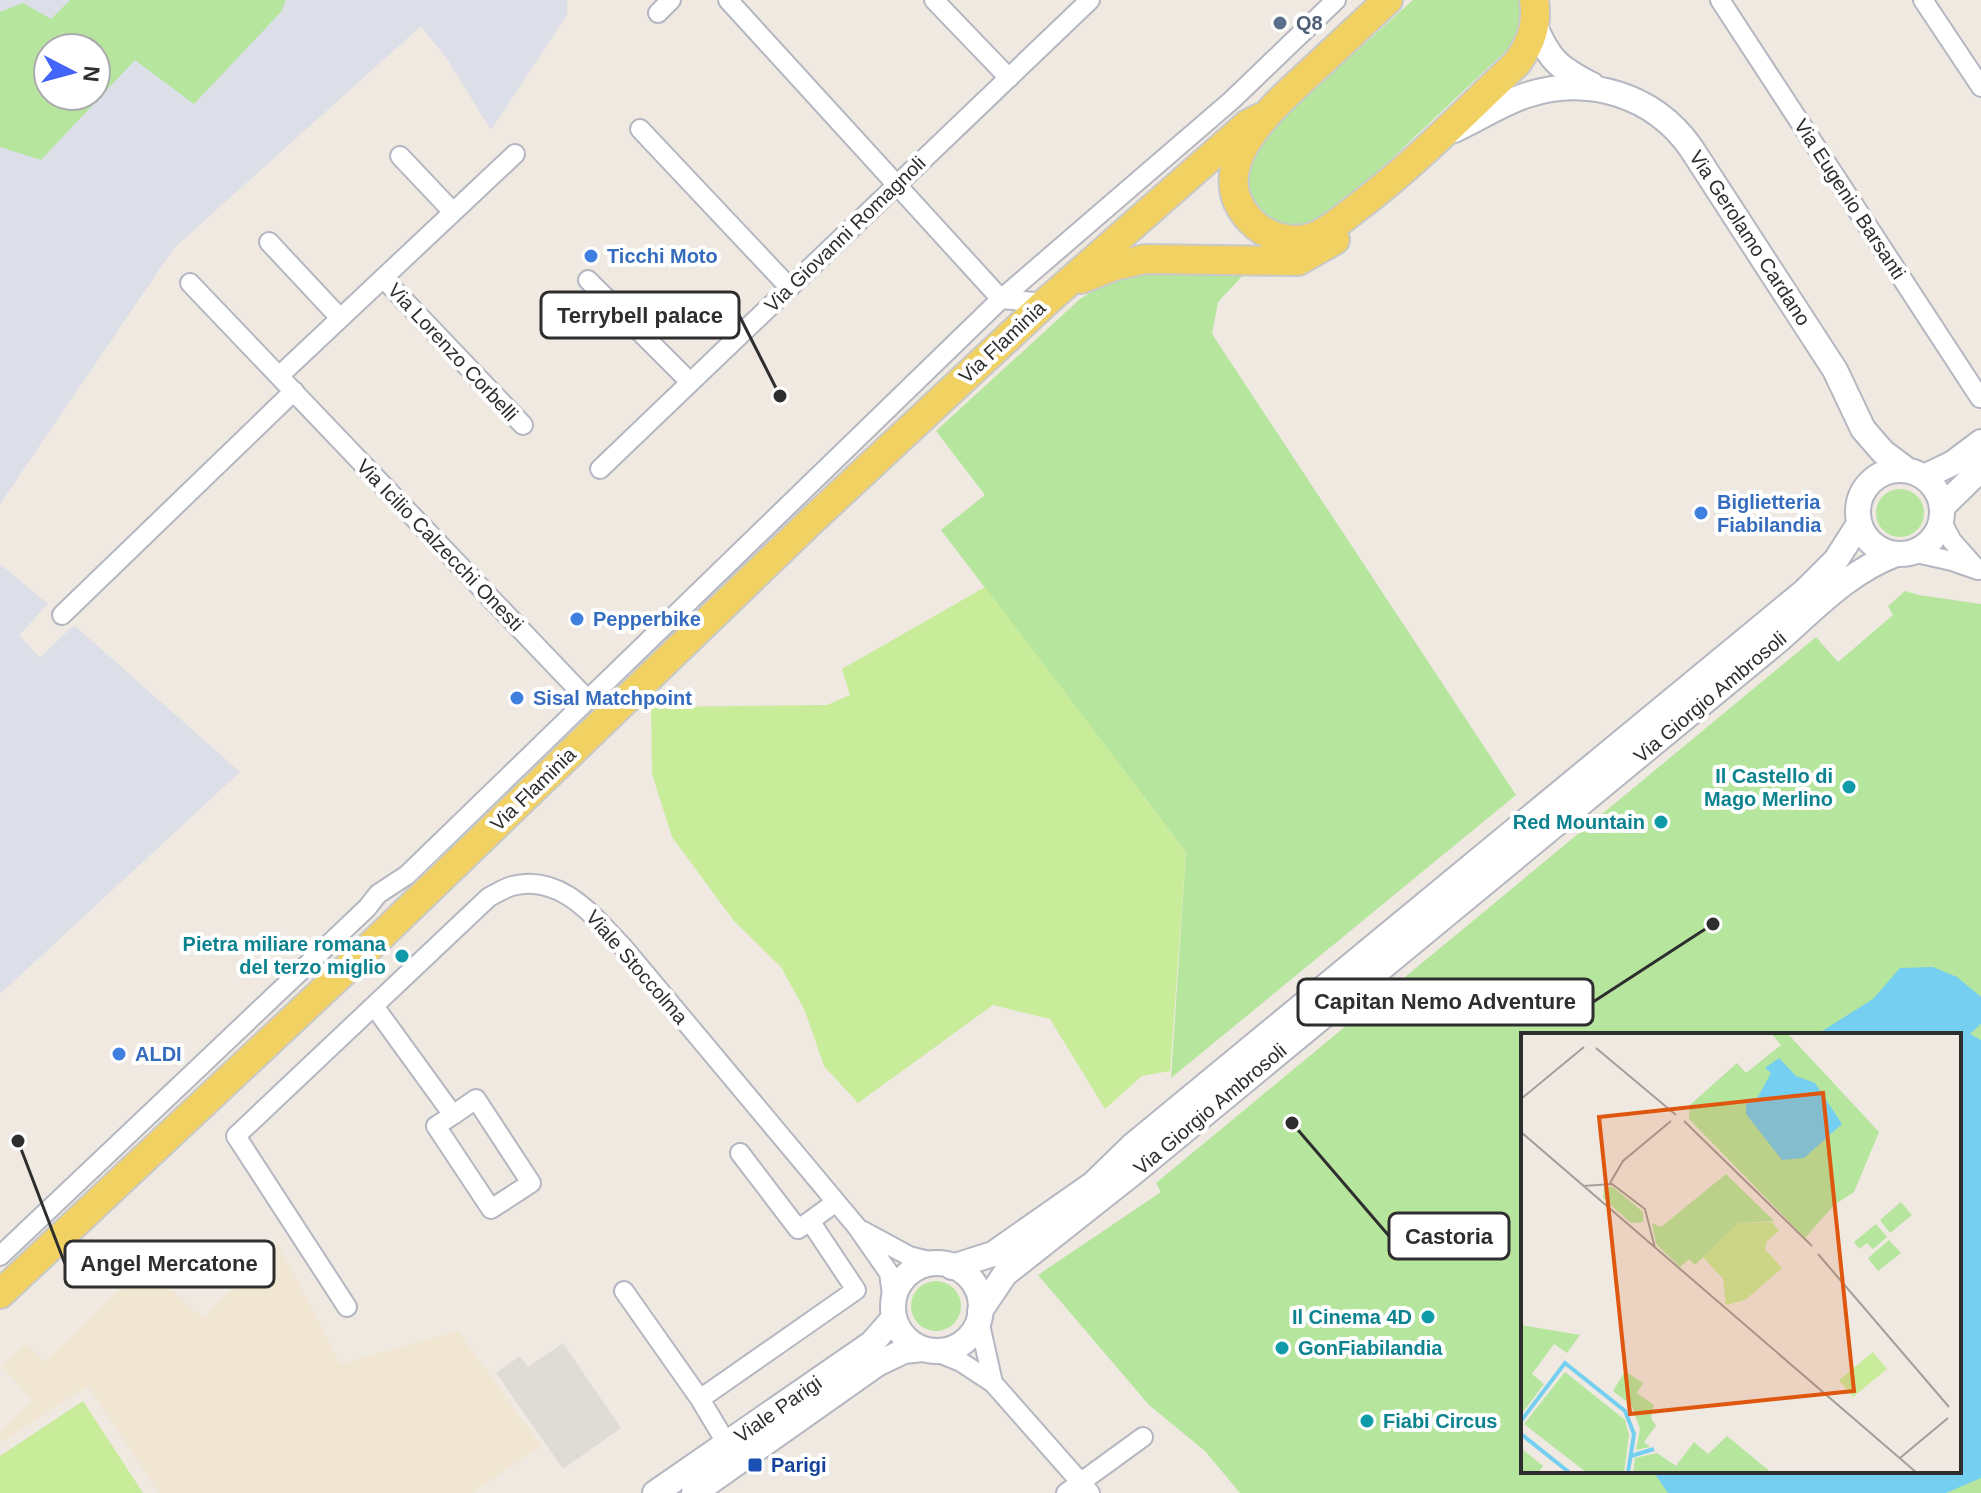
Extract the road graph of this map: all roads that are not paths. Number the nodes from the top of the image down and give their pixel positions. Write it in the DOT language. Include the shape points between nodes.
graph roads {
  1 [pos="728,0"];
  2 [pos="934,0"];
  3 [pos="1090,0"];
  4 [pos="1336,0"];
  5 [pos="1388,0"];
  6 [pos="1720,0"];
  7 [pos="1923,0"];
  8 [pos="1535,13"];
  9 [pos="1009,78"];
  10 [pos="1981,87"];
  11 [pos="1597,88"];
  12 [pos="1262,117"];
  13 [pos="640,129"];
  14 [pos="1438,138"];
  15 [pos="515,154"];
  16 [pos="400,156"];
  17 [pos="897,184"];
  18 [pos="1372,196"];
  19 [pos="453,212"];
  20 [pos="269,242"];
  21 [pos="383,278"];
  22 [pos="588,280"];
  23 [pos="190,283"];
  24 [pos="789,287"];
  25 [pos="1055,294"];
  26 [pos="1001,299"];
  27 [pos="340,318"];
  28 [pos="279,376"];
  29 [pos="690,382"];
  30 [pos="294,391"];
  31 [pos="1980,398"];
  32 [pos="523,425"];
  33 [pos="1863,429"];
  34 [pos="1981,442"];
  35 [pos="600,469"];
  36 [pos="1981,469"];
  37 [pos="1916,474"];
  38 [pos="1864,488"];
  39 [pos="1941,514"];
  40 [pos="1859,524"];
  41 [pos="1904,553"];
  42 [pos="1980,571"];
  43 [pos="62,615"];
  44 [pos="587,699"];
  45 [pos="337,938"];
  46 [pos="356,960"];
  47 [pos="374,1006"];
  48 [pos="453,1115"];
  49 [pos="740,1153"];
  50 [pos="836,1202"];
  51 [pos="810,1221"];
  52 [pos="857,1227"];
  53 [pos="0,1256"];
  54 [pos="944,1265"];
  55 [pos="624,1291"];
  56 [pos="0,1294"];
  57 [pos="347,1307"];
  58 [pos="894,1310"];
  59 [pos="980,1316"];
  60 [pos="928,1350"];
  61 [pos="993,1383"];
  62 [pos="700,1399"];
  63 [pos="1143,1437"];
  64 [pos="727,1444"];
  65 [pos="1079,1490"];
  66 [pos="655,1493"];
  67 [pos="694,1493"];
  1 -- 17 [label="street"];
  2 -- 9 [label="street"];
  3 -- 9 [label="street, Via Giovanni Romagnoli"];
  4 -- 26 [label="street, Via Flaminia" via="1232,100"];
  5 -- 12 [label="main road, Via Flaminia"];
  6 -- 31 [label="street, Via Eugenio Barsanti"];
  7 -- 10 [label="street"];
  8 -- 11 [label="main road, Via Gerolamo Cardano" via="1547,53 1564,71"];
  8 -- 14 [label="main road, Via Flaminia" via="1532,39 1517,63"];
  9 -- 17 [label="street, Via Giovanni Romagnoli"];
  11 -- 14 [label="main road, Via Gerolamo Cardano" via="1565,86 1525,95"];
  11 -- 33 [label="main road, Via Gerolamo Cardano" via="1655,110 1689,144 1835,370"];
  12 -- 18 [label="main road, Via Flaminia" via="1238,156 1234,183 1241,209 1260,229 1285,239 1311,237"];
  12 -- 25 [label="main road, Via Flaminia"];
  13 -- 24 [label="street"];
  14 -- 18 [label="main road, Via Flaminia"];
  15 -- 19 [label="street"];
  16 -- 19 [label="street"];
  17 -- 24 [label="street, Via Giovanni Romagnoli"];
  17 -- 26 [label="street"];
  18 -- 25 [label="main road, Via Flaminia" via="1339,237 1298,261 1145,259 1114,266"];
  19 -- 21 [label="street"];
  20 -- 27 [label="street"];
  21 -- 27 [label="street"];
  21 -- 32 [label="street, Via Lorenzo Corbelli"];
  22 -- 29 [label="street"];
  23 -- 28 [label="street, Via Icilio Calzecchi Onesti"];
  24 -- 29 [label="street, Via Giovanni Romagnoli"];
  25 -- 26 [label="street"];
  25 -- 46 [label="main road, Via Flaminia"];
  26 -- 44 [label="street, Via Flaminia"];
  27 -- 28 [label="street"];
  28 -- 30 [label="street, Via Icilio Calzecchi Onesti"];
  29 -- 35 [label="street, Via Giovanni Romagnoli"];
  30 -- 43 [label="street"];
  30 -- 44 [label="street, Via Icilio Calzecchi Onesti"];
  33 -- 37 [label="main road, Via Gerolamo Cardano" via="1883,452"];
  33 -- 38 [label="main road, Via Gerolamo Cardano"];
  34 -- 37 [label="main road" via="1953,463"];
  36 -- 39 [label="main road"];
  37 -- 38 [label="main road" via="1892,470"];
  37 -- 39 [label="main road" via="1935,489"];
  38 -- 40 [label="main road"];
  39 -- 41 [label="main road" via="1932,539"];
  39 -- 42 [label="street" via="1952,541"];
  40 -- 41 [label="main road" via="1873,544"];
  40 -- 54 [label="main road, Via Giorgio Ambrosoli" via="1812,585 1132,1146 1093,1184 993,1254"];
  41 -- 42 [label="street"];
  41 -- 59 [label="main road, Via Giorgio Ambrosoli" via="1853,575 1005,1274"];
  44 -- 45 [label="street, Via Flaminia"];
  45 -- 46 [label="street"];
  45 -- 53 [label="street, Via Flaminia"];
  46 -- 56 [label="main road, Via Flaminia"];
  47 -- 48 [label="street"];
  47 -- 50 [label="street, Viale Stoccolma" via="489,897 513,885 543,885 571,896 623,947"];
  47 -- 57 [label="street, Viale Stoccolma" via="236,1136"];
  48 -- 48 [label="street" via="436,1126 491,1209 531,1183 476,1099"];
  49 -- 51 [label="street" via="798,1229"];
  50 -- 51 [label="street"];
  50 -- 52 [label="street, Viale Stoccolma"];
  51 -- 62 [label="street" via="856,1290"];
  52 -- 54 [label="street, Viale Stoccolma" via="909,1256"];
  52 -- 58 [label="street, Viale Stoccolma" via="889,1273"];
  54 -- 58 [label="main road" via="913,1270 903,1279"];
  54 -- 59 [label="main road" via="975,1285"];
  55 -- 62 [label="street"];
  58 -- 60 [label="main road" via="904,1337"];
  58 -- 64 [label="main road, Viale Parigi" via="872,1343"];
  59 -- 60 [label="main road" via="974,1331 957,1347"];
  59 -- 61 [label="street"];
  60 -- 61 [label="street" via="961,1362"];
  60 -- 67 [label="main road, Viale Parigi" via="904,1351 877,1364"];
  61 -- 65 [label="street"];
  62 -- 64 [label="street"];
  63 -- 65 [label="street"];
  64 -- 66 [label="main road, Viale Parigi"];
}
